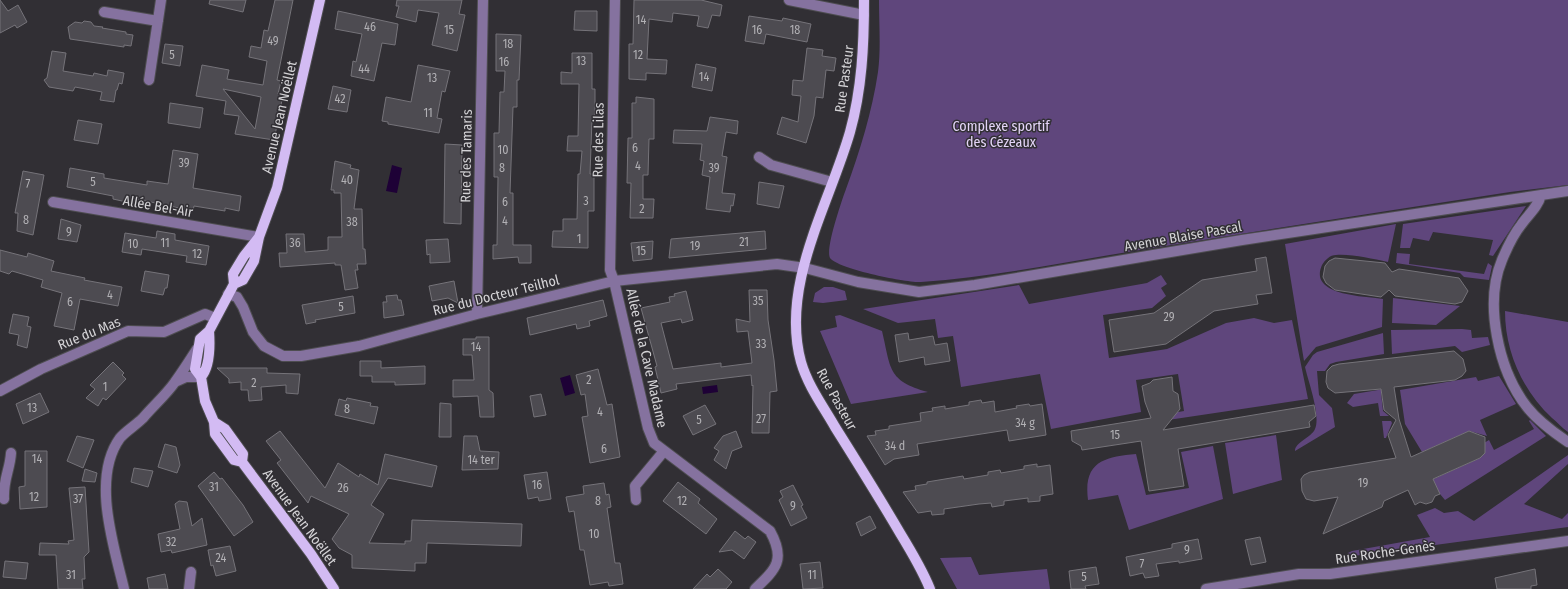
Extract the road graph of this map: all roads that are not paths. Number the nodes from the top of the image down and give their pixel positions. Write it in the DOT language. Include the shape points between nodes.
graph roads {
  1 [pos="161,0"];
  2 [pos="320,0"];
  3 [pos="483,0"];
  4 [pos="615,0"];
  5 [pos="789,0"];
  6 [pos="864,0"];
  7 [pos="104,12"];
  8 [pos="864,15"];
  9 [pos="158,21"];
  10 [pos="149,80"];
  11 [pos="759,157"];
  12 [pos="832,182"];
  13 [pos="1568,191"];
  14 [pos="1540,195"];
  15 [pos="53,202"];
  16 [pos="259,237"];
  17 [pos="805,268"];
  18 [pos="614,281"];
  19 [pos="228,294"];
  20 [pos="477,314"];
  21 [pos="215,318"];
  22 [pos="209,332"];
  23 [pos="197,349"];
  24 [pos="200,377"];
  25 [pos="175,382"];
  26 [pos="0,391"];
  27 [pos="1568,442"];
  28 [pos="664,451"];
  29 [pos="12,453"];
  30 [pos="4,467"];
  31 [pos="4,499"];
  32 [pos="636,500"];
  33 [pos="1568,541"];
  34 [pos="191,572"];
  35 [pos="1240,586"];
  36 [pos="124,589"];
  37 [pos="189,589"];
  38 [pos="334,589"];
  39 [pos="755,589"];
  40 [pos="930,589"];
  41 [pos="1206,589"];
  1 -- 9 [label="street"];
  2 -- 16 [label="main road, Avenue Jean Noëllet" via="277,188"];
  3 -- 20 [label="street, Rue des Tamaris"];
  4 -- 18 [label="street, Rue des Lilas" via="610,270"];
  5 -- 8 [label="street"];
  6 -- 8 [label="main road, Rue Pasteur"];
  7 -- 9 [label="street"];
  8 -- 12 [label="main road, Rue Pasteur" via="861,73 855,112"];
  9 -- 10 [label="street"];
  11 -- 12 [label="street" via="771,165"];
  12 -- 17 [label="main road, Rue Pasteur"];
  13 -- 14 [label="street, Avenue Blaise Pascal"];
  14 -- 17 [label="street, Avenue Blaise Pascal" via="1242,240 975,286 919,292 858,282"];
  14 -- 27 [label="street" via="1501,261 1495,294 1495,326 1498,349 1509,377 1526,406 1548,428"];
  15 -- 16 [label="street, Allée Bel-Air"];
  16 -- 19 [label="main road, Avenue Jean Noëllet" via="233,274 234,284"];
  17 -- 18 [label="street, Rue du Docteur Teilhol" via="777,264"];
  17 -- 40 [label="main road, Rue Pasteur" via="796,316 797,342 806,375"];
  18 -- 20 [label="street, Rue du Docteur Teilhol"];
  18 -- 28 [label="street, Allée de la Cave Madame" via="648,428 654,443"];
  19 -- 20 [label="street, Rue du Docteur Teilhol" via="237,297 253,332 264,346 283,356 301,356 358,346"];
  19 -- 21 [label="main road, Avenue Jean Noëllet"];
  21 -- 22 [label="main road, Avenue Jean Noëllet"];
  21 -- 26 [label="street, Rue du Mas" via="205,314 164,332 128,331 40,369"];
  22 -- 23 [label="main road, Avenue Jean Noëllet" via="200,339"];
  22 -- 24 [label="main road, Avenue Jean Noëllet" via="206,371"];
  23 -- 24 [label="main road, Avenue Jean Noëllet" via="195,370"];
  23 -- 25 [label="street"];
  24 -- 25 [label="street" via="186,377"];
  24 -- 38 [label="main road, Avenue Jean Noëllet" via="205,401 214,422 225,429 243,454 242,462"];
  25 -- 36 [label="street" via="139,422 121,437 110,459 108,518"];
  28 -- 32 [label="street" via="635,486"];
  28 -- 39 [label="street, Allée de la Cave Madame" via="770,531 777,545 778,560 772,572"];
  29 -- 30 [label="street"];
  30 -- 31 [label="street"];
  33 -- 35 [label="street, Rue Roche-Genès" via="1330,574 1299,574"];
  34 -- 37 [label="street"];
  35 -- 41 [label="street, Rue Roche-Genès"];
}
